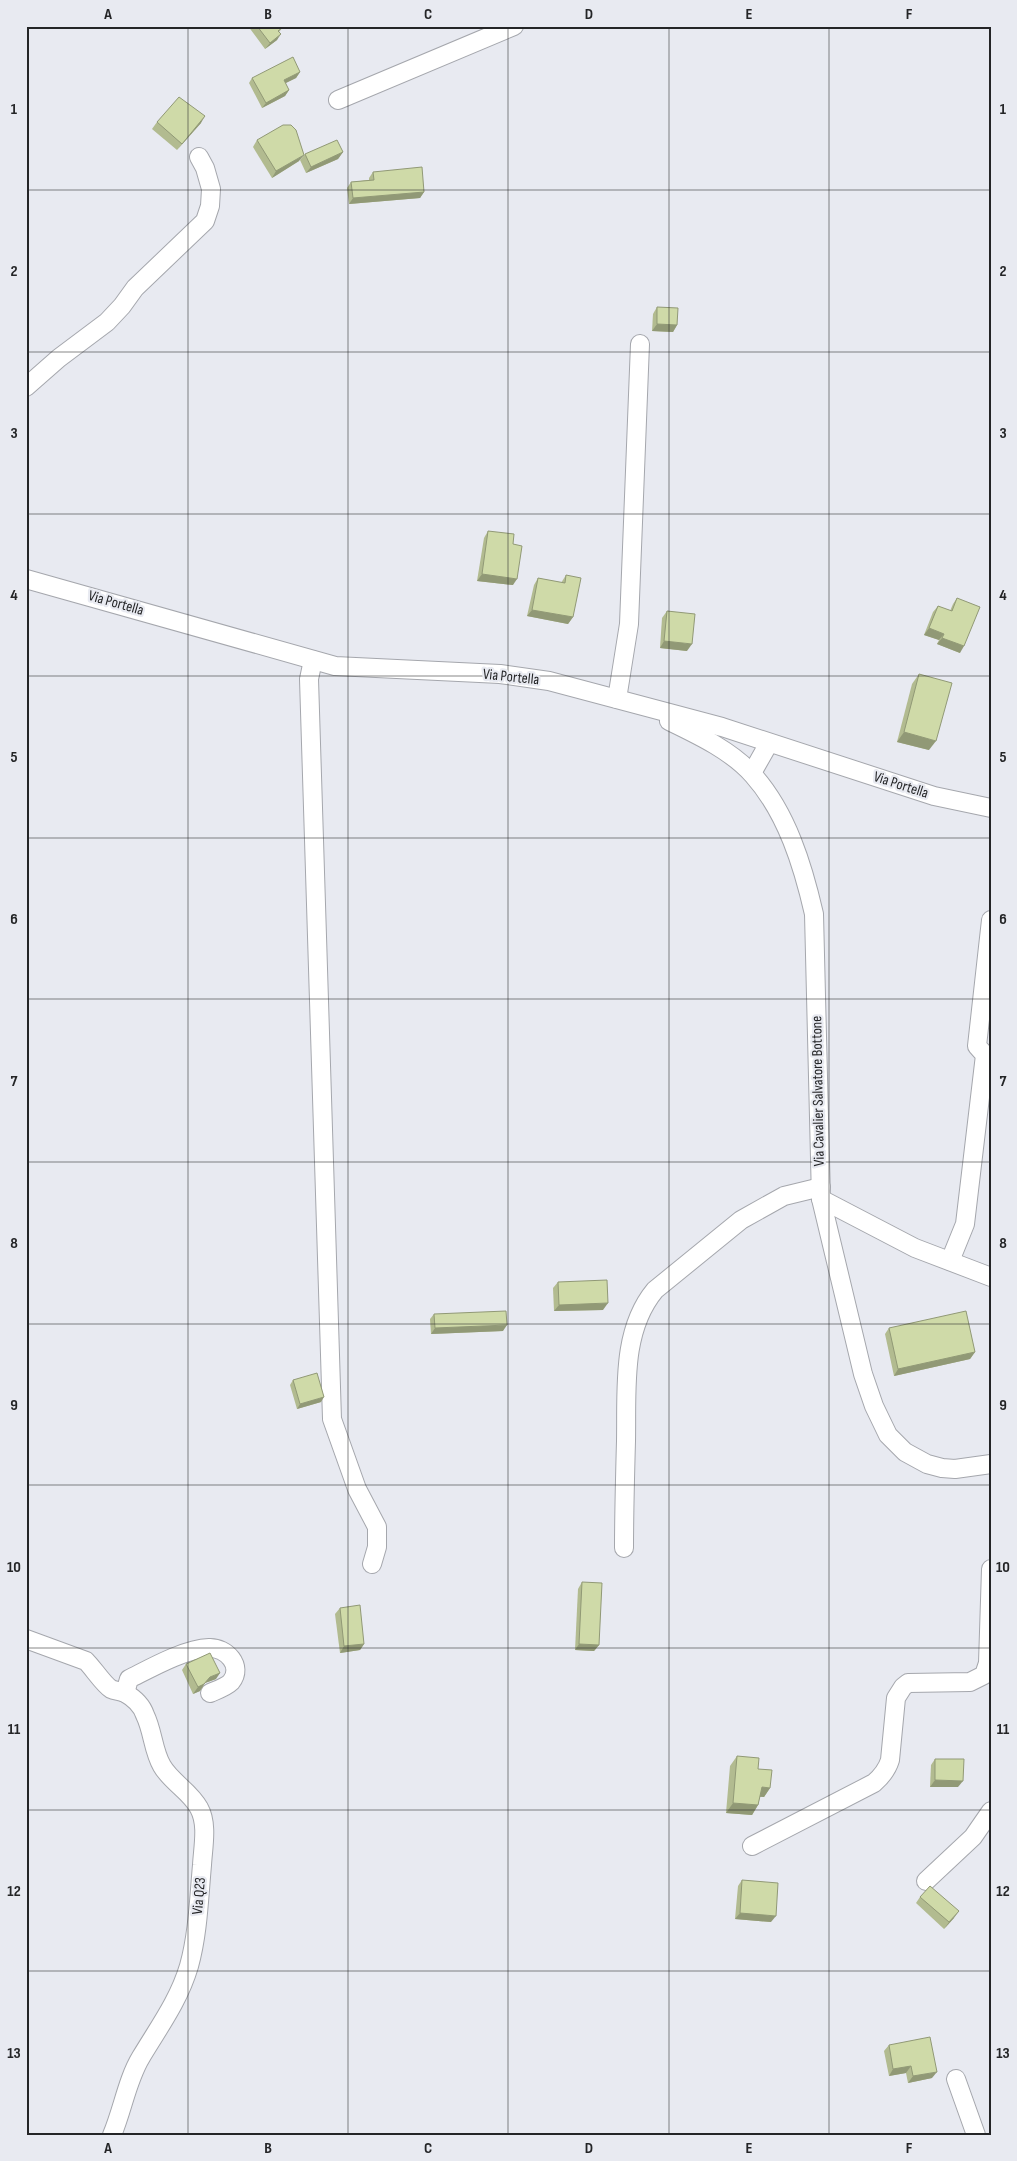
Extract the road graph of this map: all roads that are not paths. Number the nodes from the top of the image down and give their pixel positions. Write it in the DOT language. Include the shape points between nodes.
graph roads {
  1 [pos="514,26"];
  2 [pos="338,100"];
  3 [pos="199,157"];
  4 [pos="640,344"];
  5 [pos="26,387"];
  6 [pos="26,579"];
  7 [pos="313,660"];
  8 [pos="617,700"];
  9 [pos="635,704"];
  10 [pos="769,743"];
  11 [pos="752,773"];
  12 [pos="991,808"];
  13 [pos="991,920"];
  14 [pos="821,1193"];
  15 [pos="950,1261"];
  16 [pos="991,1277"];
  17 [pos="991,1464"];
  18 [pos="624,1548"];
  19 [pos="372,1564"];
  20 [pos="991,1568"];
  21 [pos="26,1638"];
  22 [pos="126,1693"];
  23 [pos="210,1693"];
  24 [pos="991,1811"];
  25 [pos="752,1846"];
  26 [pos="926,1882"];
  27 [pos="956,2079"];
  28 [pos="112,2135"];
  29 [pos="976,2135"];
  1 -- 2 [label="street"];
  3 -- 5 [label="street" via="211,189 205,221 135,288 107,322"];
  4 -- 8 [label="street" via="629,624"];
  6 -- 7 [label="street, Via Portella"];
  7 -- 8 [label="street, Via Portella" via="334,666 549,681"];
  7 -- 19 [label="street" via="309,679 332,1419 357,1489 376,1528 377,1547"];
  8 -- 9 [label="street, Via Portella"];
  9 -- 10 [label="street, Via Portella"];
  9 -- 11 [label="street, Via Cavalier Salvatore Bottone" via="721,749"];
  10 -- 11 [label="street"];
  10 -- 12 [label="street, Via Portella" via="934,796"];
  11 -- 14 [label="street, Via Cavalier Salvatore Bottone" via="768,793 789,835 814,914"];
  13 -- 15 [label="street" via="978,1046 985,1055 965,1224"];
  14 -- 15 [label="street" via="915,1248"];
  14 -- 17 [label="street, Via Cavalier Salvatore Bottone" via="863,1374 888,1435 905,1452 928,1464 955,1469"];
  14 -- 18 [label="street" via="784,1196 741,1220 655,1290 645,1302 634,1332 627,1381"];
  15 -- 16 [label="street"];
  20 -- 25 [label="street" via="988,1663 984,1675 970,1682 908,1683 896,1698 890,1760 880,1778"];
  21 -- 22 [label="street, Via Q23" via="86,1661 110,1689"];
  22 -- 23 [label="street" via="129,1679 170,1659 208,1648 219,1649 229,1655 235,1674 231,1682"];
  22 -- 28 [label="street, Via Q23" via="145,1714 158,1760 166,1773 200,1809 204,1838 194,1940 188,1968 175,2000 130,2080"];
  24 -- 26 [label="street" via="973,1838"];
  27 -- 29 [label="street"];
}
